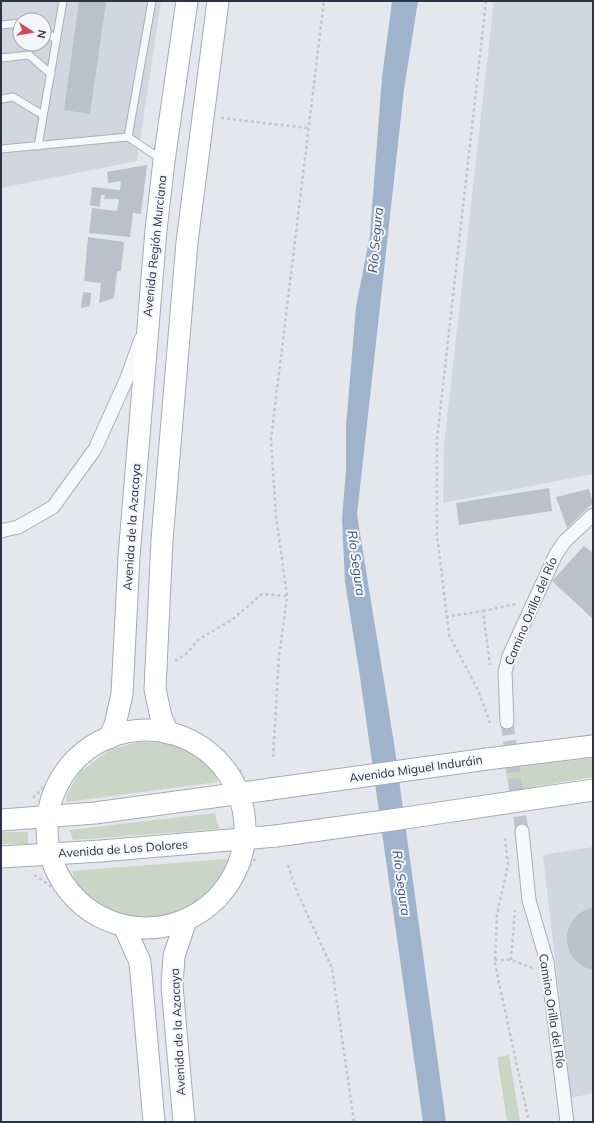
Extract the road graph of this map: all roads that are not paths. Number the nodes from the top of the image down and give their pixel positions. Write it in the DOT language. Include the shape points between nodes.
graph roads {
  1 [pos="63,1"];
  2 [pos="152,1"];
  3 [pos="187,1"];
  4 [pos="218,1"];
  5 [pos="12,24"];
  6 [pos="1,25"];
  7 [pos="52,36"];
  8 [pos="56,40"];
  9 [pos="1,58"];
  10 [pos="51,74"];
  11 [pos="1,99"];
  12 [pos="43,115"];
  13 [pos="128,137"];
  14 [pos="38,146"];
  15 [pos="1,149"];
  16 [pos="164,161"];
  17 [pos="149,315"];
  18 [pos="593,515"];
  19 [pos="1,531"];
  20 [pos="507,722"];
  21 [pos="168,733"];
  22 [pos="110,738"];
  23 [pos="593,746"];
  24 [pos="593,790"];
  25 [pos="239,795"];
  26 [pos="48,818"];
  27 [pos="1,820"];
  28 [pos="522,831"];
  29 [pos="245,840"];
  30 [pos="50,854"];
  31 [pos="1,857"];
  32 [pos="186,920"];
  33 [pos="124,926"];
  34 [pos="154,1122"];
  35 [pos="184,1122"];
  36 [pos="567,1122"];
  1 -- 8 [label="lane"];
  2 -- 13 [label="lane"];
  3 -- 16 [label="main road, Avenida Región Murciana"];
  4 -- 21 [label="main road" via="202,116 180,316 162,540 155,674 157,703"];
  5 -- 6 [label="lane"];
  7 -- 8 [label="lane"];
  8 -- 10 [label="lane"];
  9 -- 10 [label="lane" via="29,55"];
  10 -- 12 [label="lane"];
  11 -- 12 [label="lane" via="13,97"];
  12 -- 14 [label="lane"];
  13 -- 14 [label="lane"];
  13 -- 16 [label="lane"];
  14 -- 15 [label="lane"];
  16 -- 17 [label="main road, Avenida Región Murciana"];
  17 -- 19 [label="street, Avenida Región Murciana" via="127,378 95,448 53,508 18,528"];
  17 -- 22 [label="main road, Avenida de la Azacaya" via="122,694"];
  18 -- 20 [label="street, Camino Orilla del Río" via="565,540 556,554 509,656 505,672"];
  21 -- 22 [label="main road" via="148,730 128,732"];
  21 -- 25 [label="main road" via="196,744 208,752 228,774"];
  22 -- 26 [label="main road" via="90,748 70,766 54,794"];
  23 -- 25 [label="main road, Avenida Miguel Induráin, bridge"];
  24 -- 29 [label="main road, bridge"];
  25 -- 26 [label="main road"];
  25 -- 29 [label="main road"];
  26 -- 27 [label="main road"];
  26 -- 30 [label="main road"];
  28 -- 36 [label="street, Camino Orilla del Río" via="529,900 546,962"];
  29 -- 30 [label="main road, Avenida de Los Dolores"];
  29 -- 32 [label="main road" via="238,866 229,883 203,911"];
  30 -- 31 [label="main road, Avenida de Los Dolores"];
  30 -- 33 [label="main road" via="60,879 81,904 104,919"];
  32 -- 33 [label="main road" via="155,928"];
  32 -- 35 [label="main road, Avenida de la Azacaya" via="174,956 172,986"];
  33 -- 34 [label="main road" via="140,962"];
}
